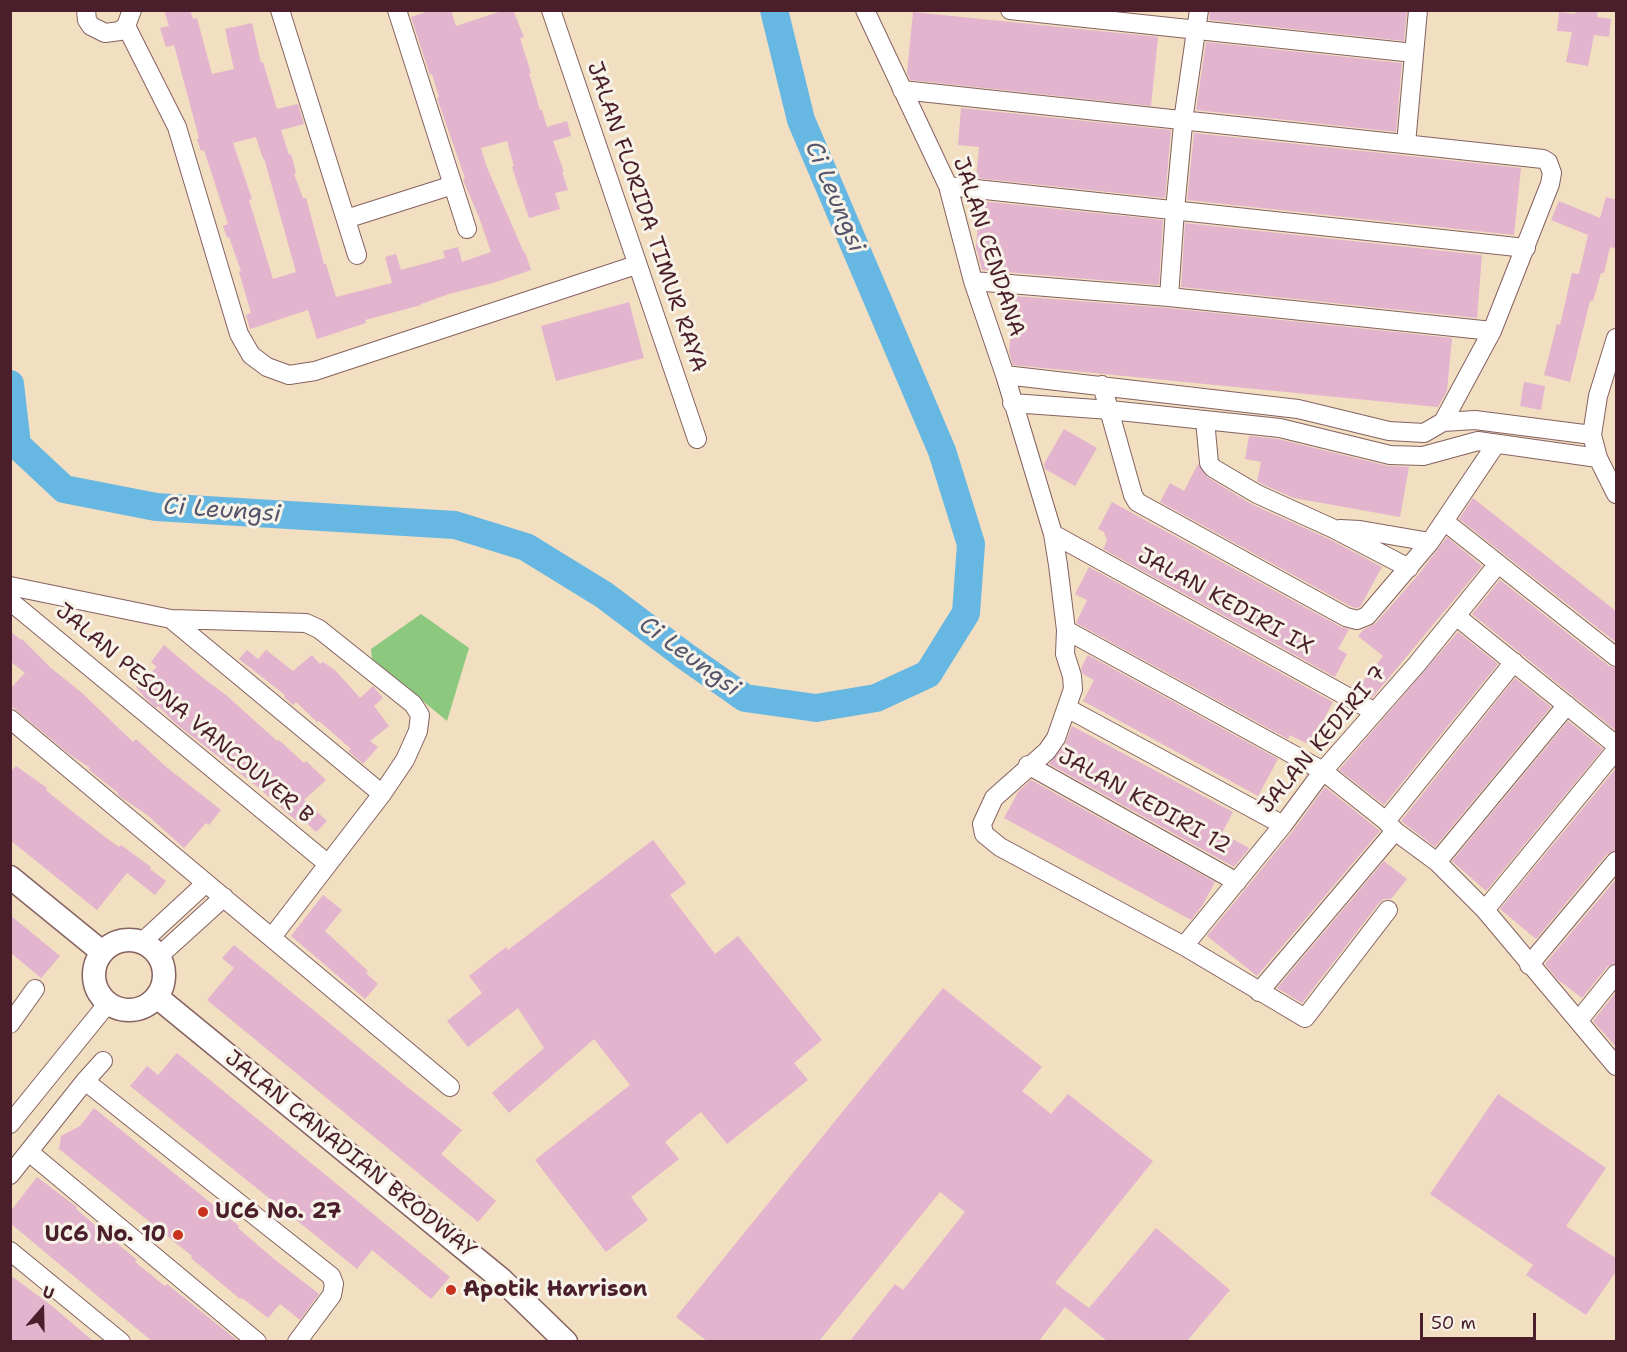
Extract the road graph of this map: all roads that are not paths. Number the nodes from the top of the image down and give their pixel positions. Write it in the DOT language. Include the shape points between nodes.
graph roads {
  1 [pos="86,10"];
  2 [pos="397,10"];
  3 [pos="551,10"];
  4 [pos="865,10"];
  5 [pos="1010,10"];
  6 [pos="1199,10"];
  7 [pos="1418,10"];
  8 [pos="281,11"];
  9 [pos="131,15"];
  10 [pos="1197,29"];
  11 [pos="1414,53"];
  12 [pos="902,90"];
  13 [pos="1184,121"];
  14 [pos="1406,144"];
  15 [pos="453,185"];
  16 [pos="948,186"];
  17 [pos="1174,210"];
  18 [pos="346,219"];
  19 [pos="467,229"];
  20 [pos="1526,248"];
  21 [pos="357,255"];
  22 [pos="636,266"];
  23 [pos="973,281"];
  24 [pos="1169,297"];
  25 [pos="1492,331"];
  26 [pos="1617,338"];
  27 [pos="1005,375"];
  28 [pos="1102,385"];
  29 [pos="1012,402"];
  30 [pos="1110,410"];
  31 [pos="1205,420"];
  32 [pos="1443,422"];
  33 [pos="1592,435"];
  34 [pos="697,439"];
  35 [pos="1496,444"];
  36 [pos="1598,458"];
  37 [pos="1617,494"];
  38 [pos="1444,521"];
  39 [pos="1332,528"];
  40 [pos="1053,534"];
  41 [pos="1430,542"];
  42 [pos="1498,564"];
  43 [pos="1409,568"];
  44 [pos="10,586"];
  45 [pos="10,601"];
  46 [pos="1456,615"];
  47 [pos="171,619"];
  48 [pos="1066,630"];
  49 [pos="1617,657"];
  50 [pos="1514,662"];
  51 [pos="1567,705"];
  52 [pos="1066,708"];
  53 [pos="1375,712"];
  54 [pos="10,719"];
  55 [pos="1617,745"];
  56 [pos="1617,750"];
  57 [pos="1028,765"];
  58 [pos="1323,771"];
  59 [pos="382,794"];
  60 [pos="1283,825"];
  61 [pos="1390,826"];
  62 [pos="1617,861"];
  63 [pos="1437,862"];
  64 [pos="328,864"];
  65 [pos="10,877"];
  66 [pos="1237,882"];
  67 [pos="206,883"];
  68 [pos="224,897"];
  69 [pos="1388,910"];
  70 [pos="1485,910"];
  71 [pos="272,937"];
  72 [pos="1184,946"];
  73 [pos="150,949"];
  74 [pos="102,952"];
  75 [pos="1530,965"];
  76 [pos="1617,974"];
  77 [pos="35,989"];
  78 [pos="1259,992"];
  79 [pos="157,997"];
  80 [pos="108,1003"];
  81 [pos="1579,1020"];
  82 [pos="11,1021"];
  83 [pos="103,1061"];
  84 [pos="1617,1066"];
  85 [pos="85,1081"];
  86 [pos="450,1088"];
  87 [pos="10,1124"];
  88 [pos="29,1152"];
  89 [pos="10,1174"];
  90 [pos="10,1251"];
  91 [pos="121,1341"];
  92 [pos="257,1341"];
  93 [pos="297,1341"];
  94 [pos="566,1341"];
  1 -- 9 [label="street" via="87,20 98,31 113,33"];
  2 -- 15 [label="street"];
  3 -- 22 [label="street, JALAN FLORIDA TIMUR RAYA"];
  4 -- 12 [label="street, JALAN CENDANA"];
  5 -- 10 [label="street"];
  6 -- 10 [label="street"];
  7 -- 11 [label="street"];
  8 -- 18 [label="street"];
  9 -- 22 [label="street" via="177,127 239,334 251,354 267,367 289,375 315,371"];
  10 -- 11 [label="street"];
  10 -- 13 [label="street"];
  11 -- 14 [label="street"];
  12 -- 13 [label="street"];
  12 -- 16 [label="street, JALAN CENDANA"];
  13 -- 14 [label="street"];
  13 -- 17 [label="street"];
  14 -- 20 [label="street" via="1548,162 1551,184"];
  15 -- 18 [label="street"];
  15 -- 19 [label="street"];
  16 -- 17 [label="street"];
  16 -- 23 [label="street, JALAN CENDANA"];
  17 -- 20 [label="street"];
  17 -- 24 [label="street"];
  18 -- 21 [label="street"];
  20 -- 25 [label="street"];
  22 -- 34 [label="street, JALAN FLORIDA TIMUR RAYA"];
  23 -- 24 [label="street"];
  23 -- 27 [label="street, JALAN CENDANA"];
  24 -- 25 [label="street"];
  25 -- 32 [label="street"];
  26 -- 33 [label="street" via="1598,396"];
  27 -- 28 [label="street"];
  27 -- 29 [label="street, JALAN CENDANA"];
  28 -- 30 [label="street"];
  28 -- 32 [label="street" via="1298,409 1389,431 1424,433"];
  29 -- 30 [label="street"];
  29 -- 40 [label="street, JALAN CENDANA"];
  30 -- 31 [label="street"];
  30 -- 43 [label="street" via="1137,502 1346,617 1357,620 1367,616"];
  31 -- 35 [label="street" via="1280,429 1390,455 1423,456 1478,441"];
  31 -- 39 [label="street" via="1209,463 1213,468 1257,494"];
  32 -- 33 [label="street" via="1475,420"];
  33 -- 36 [label="street"];
  35 -- 36 [label="street"];
  35 -- 38 [label="street"];
  36 -- 37 [label="street"];
  38 -- 41 [label="street"];
  38 -- 42 [label="street"];
  39 -- 41 [label="street"];
  39 -- 43 [label="street"];
  40 -- 48 [label="street, JALAN CENDANA"];
  40 -- 53 [label="street, JALAN KEDIRI IX"];
  41 -- 43 [label="street"];
  42 -- 46 [label="street, JALAN KEDIRI 7"];
  42 -- 49 [label="street"];
  44 -- 47 [label="street, JALAN PESONA VANCOUVER B"];
  45 -- 64 [label="street, JALAN PESONA VANCOUVER B"];
  46 -- 50 [label="street"];
  46 -- 53 [label="street, JALAN KEDIRI 7"];
  47 -- 59 [label="street, JALAN PESONA VANCOUVER B"];
  47 -- 59 [label="street, JALAN PESONA VANCOUVER B" via="306,623 319,629 413,704 420,715 418,731 405,760"];
  48 -- 52 [label="street, JALAN CENDANA" via="1065,654 1073,689"];
  48 -- 58 [label="street"];
  50 -- 51 [label="street"];
  50 -- 61 [label="street"];
  51 -- 55 [label="street"];
  51 -- 63 [label="street"];
  52 -- 57 [label="street, JALAN CENDANA" via="1056,738 1047,751"];
  52 -- 60 [label="street"];
  53 -- 58 [label="street, JALAN KEDIRI 7"];
  54 -- 67 [label="street"];
  56 -- 70 [label="street"];
  57 -- 66 [label="street, JALAN KEDIRI 12"];
  57 -- 72 [label="street, JALAN CENDANA" via="994,798 982,824 984,834 1000,847"];
  58 -- 60 [label="street, JALAN KEDIRI 7"];
  58 -- 61 [label="street"];
  59 -- 64 [label="street, JALAN PESONA VANCOUVER B"];
  60 -- 66 [label="street, JALAN KEDIRI 7"];
  61 -- 63 [label="street"];
  61 -- 78 [label="street"];
  62 -- 75 [label="street"];
  63 -- 70 [label="street"];
  64 -- 71 [label="street, JALAN PESONA VANCOUVER B"];
  65 -- 74 [label="street"];
  66 -- 72 [label="street, JALAN KEDIRI 7"];
  67 -- 68 [label="street"];
  67 -- 73 [label="street"];
  68 -- 71 [label="street"];
  68 -- 73 [label="street"];
  69 -- 78 [label="street, JALAN CENDANA" via="1305,1018"];
  70 -- 75 [label="street"];
  71 -- 86 [label="street"];
  72 -- 78 [label="street, JALAN CENDANA"];
  73 -- 74 [label="street" via="131,939 120,940"];
  73 -- 79 [label="street" via="164,966 165,977"];
  74 -- 80 [label="street" via="96,962 95,984"];
  75 -- 81 [label="street"];
  76 -- 81 [label="street"];
  77 -- 82 [label="street"];
  79 -- 80 [label="street" via="139,1009 128,1010"];
  79 -- 94 [label="street, JALAN CANADIAN BRODWAY" via="501,1279"];
  80 -- 87 [label="street"];
  81 -- 84 [label="street"];
  83 -- 85 [label="street"];
  85 -- 88 [label="street"];
  85 -- 93 [label="street" via="331,1276 332,1295"];
  88 -- 89 [label="street"];
  88 -- 92 [label="street"];
  90 -- 91 [label="street"];
}
